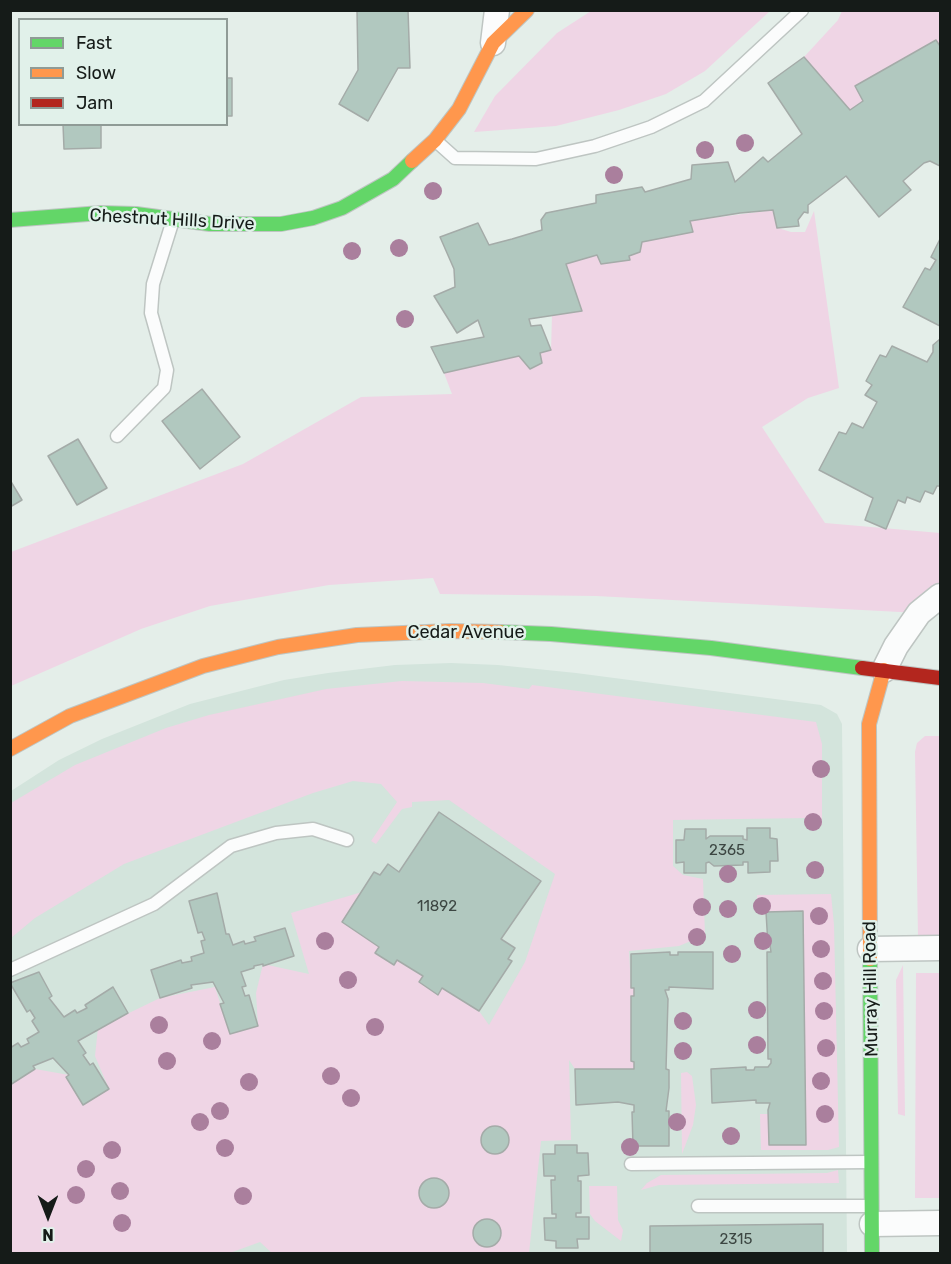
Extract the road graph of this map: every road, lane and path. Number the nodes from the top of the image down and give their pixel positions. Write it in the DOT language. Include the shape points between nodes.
graph roads {
  1 [pos="497,10"];
  2 [pos="527,10"];
  3 [pos="802,10"];
  4 [pos="494,43"];
  5 [pos="435,140"];
  6 [pos="173,219"];
  7 [pos="10,220"];
  8 [pos="117,436"];
  9 [pos="940,596"];
  10 [pos="884,670"];
  11 [pos="940,678"];
  12 [pos="10,749"];
  13 [pos="347,840"];
  14 [pos="940,948"];
  15 [pos="870,949"];
  16 [pos="10,970"];
  17 [pos="871,1162"];
  18 [pos="631,1164"];
  19 [pos="698,1206"];
  20 [pos="872,1215"];
  21 [pos="940,1223"];
  22 [pos="872,1254"];
  1 -- 4 [label="street"];
  2 -- 4 [label="street, Chestnut Hills Drive"];
  3 -- 5 [label="lane" via="704,101 651,127 595,146 536,159 455,158"];
  4 -- 5 [label="street, Chestnut Hills Drive" via="449,125"];
  5 -- 6 [label="street, Chestnut Hills Drive" via="393,179 356,201 313,218 246,225"];
  6 -- 7 [label="street, Chestnut Hills Drive" via="101,213"];
  6 -- 8 [label="lane" via="153,284 151,313 167,370 164,388"];
  9 -- 10 [label="street" via="919,613"];
  10 -- 11 [label="street, Cedar Avenue"];
  10 -- 12 [label="street, Cedar Avenue" via="711,648 551,634 450,631 357,635 278,647 203,666 70,716"];
  10 -- 15 [label="street, Murray Hill Road" via="869,724"];
  13 -- 16 [label="lane" via="313,829 276,833 231,846 154,904"];
  14 -- 15 [label="street"];
  15 -- 17 [label="street, Murray Hill Road"];
  17 -- 18 [label="lane"];
  17 -- 20 [label="street, Murray Hill Road"];
  19 -- 20 [label="lane"];
  20 -- 21 [label="street"];
  20 -- 22 [label="street, Murray Hill Road"];
}
